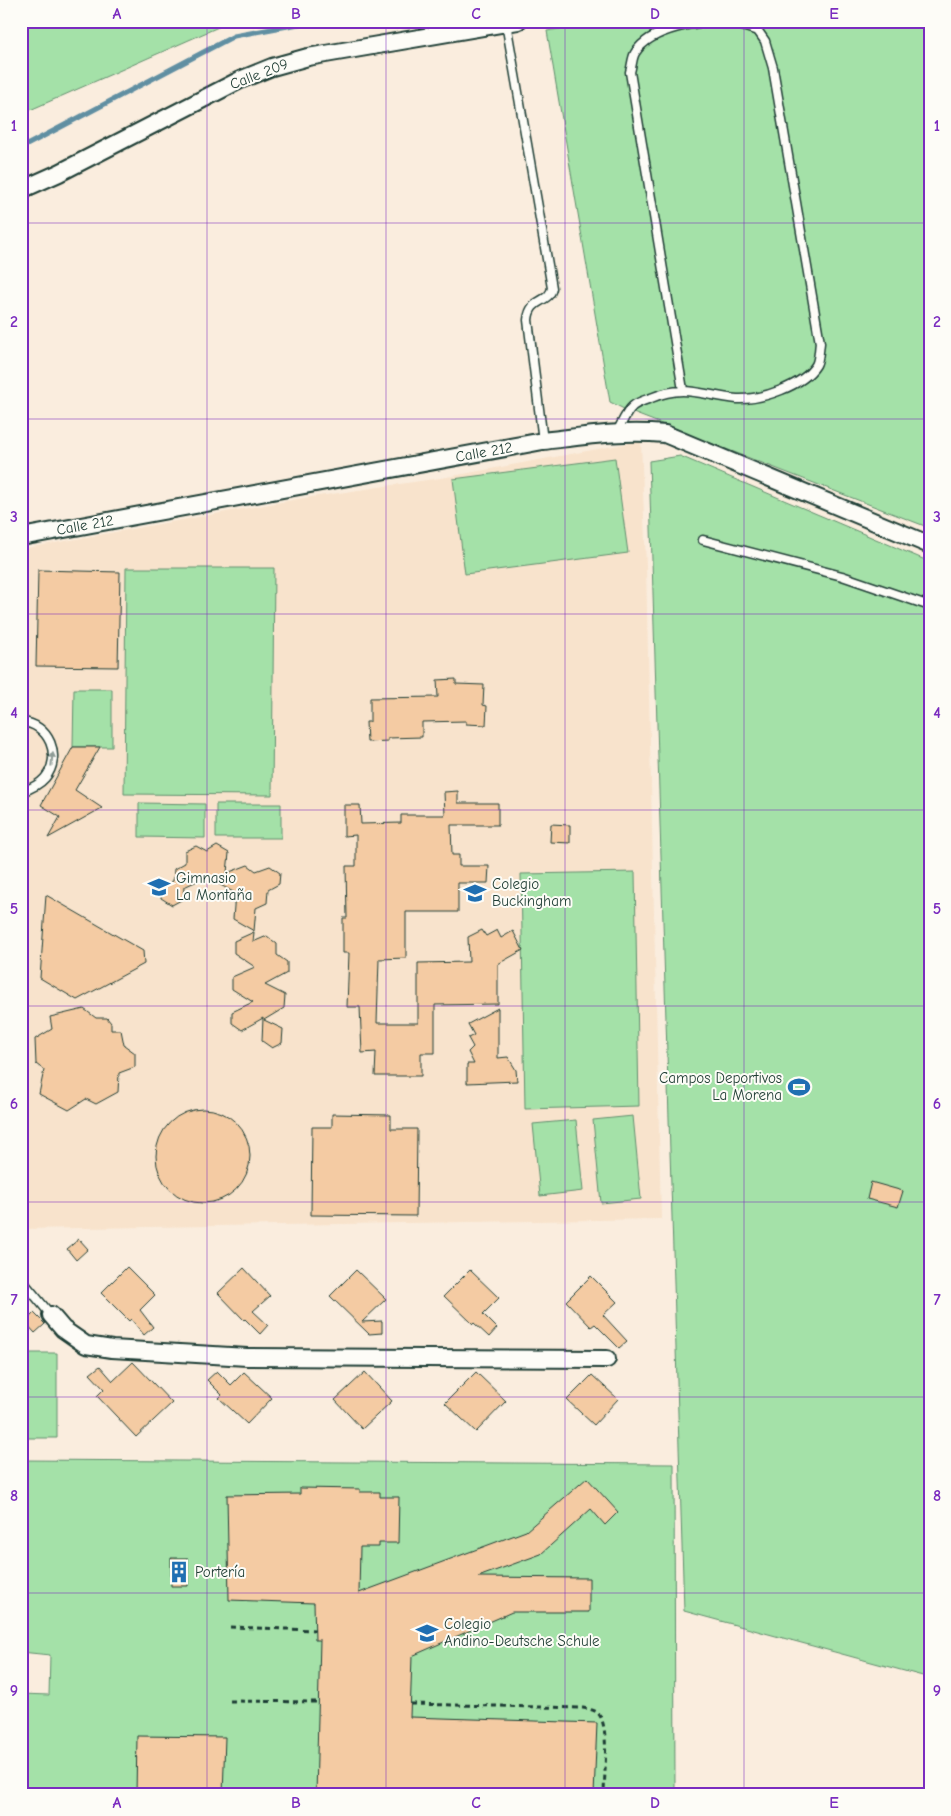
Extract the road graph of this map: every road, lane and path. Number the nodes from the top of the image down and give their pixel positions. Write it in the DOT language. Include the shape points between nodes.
graph roads {
  1 [pos="756,21"];
  2 [pos="512,22"];
  3 [pos="758,31"];
  4 [pos="21,190"];
  5 [pos="683,390"];
  6 [pos="617,432"];
  7 [pos="543,441"];
  8 [pos="21,537"];
  9 [pos="703,540"];
  10 [pos="930,546"];
  11 [pos="930,606"];
  12 [pos="21,722"];
  13 [pos="21,792"];
  14 [pos="21,1279"];
  15 [pos="51,1315"];
  16 [pos="607,1359"];
  17 [pos="230,1628"];
  18 [pos="315,1630"];
  19 [pos="230,1701"];
  20 [pos="318,1702"];
  21 [pos="410,1704"];
  22 [pos="604,1795"];
  1 -- 3 [label="lane"];
  2 -- 4 [label="street, Calle 209" via="308,57 272,67"];
  2 -- 7 [label="lane" via="552,288 548,296 534,305 528,320"];
  3 -- 5 [label="lane" via="728,22 672,28 646,40 635,53 630,72"];
  3 -- 5 [label="lane" via="765,41 774,78 820,343 817,364 805,377 760,397 738,399"];
  5 -- 6 [label="lane" via="663,393 634,405"];
  6 -- 7 [label="street, Calle 212"];
  6 -- 10 [label="street, Calle 212" via="665,434"];
  7 -- 8 [label="street, Calle 212"];
  9 -- 11 [label="lane" via="842,576"];
  13 -- 12 [label="lane, one-way" via="46,776 54,756 48,735 30,723"];
  14 -- 15 [label="lane"];
  15 -- 16 [label="street" via="63,1329 86,1345 112,1349 247,1357"];
  17 -- 18 [label="path"];
  19 -- 20 [label="path"];
  21 -- 22 [label="path" via="576,1708 597,1712 603,1721 604,1732"];
}
